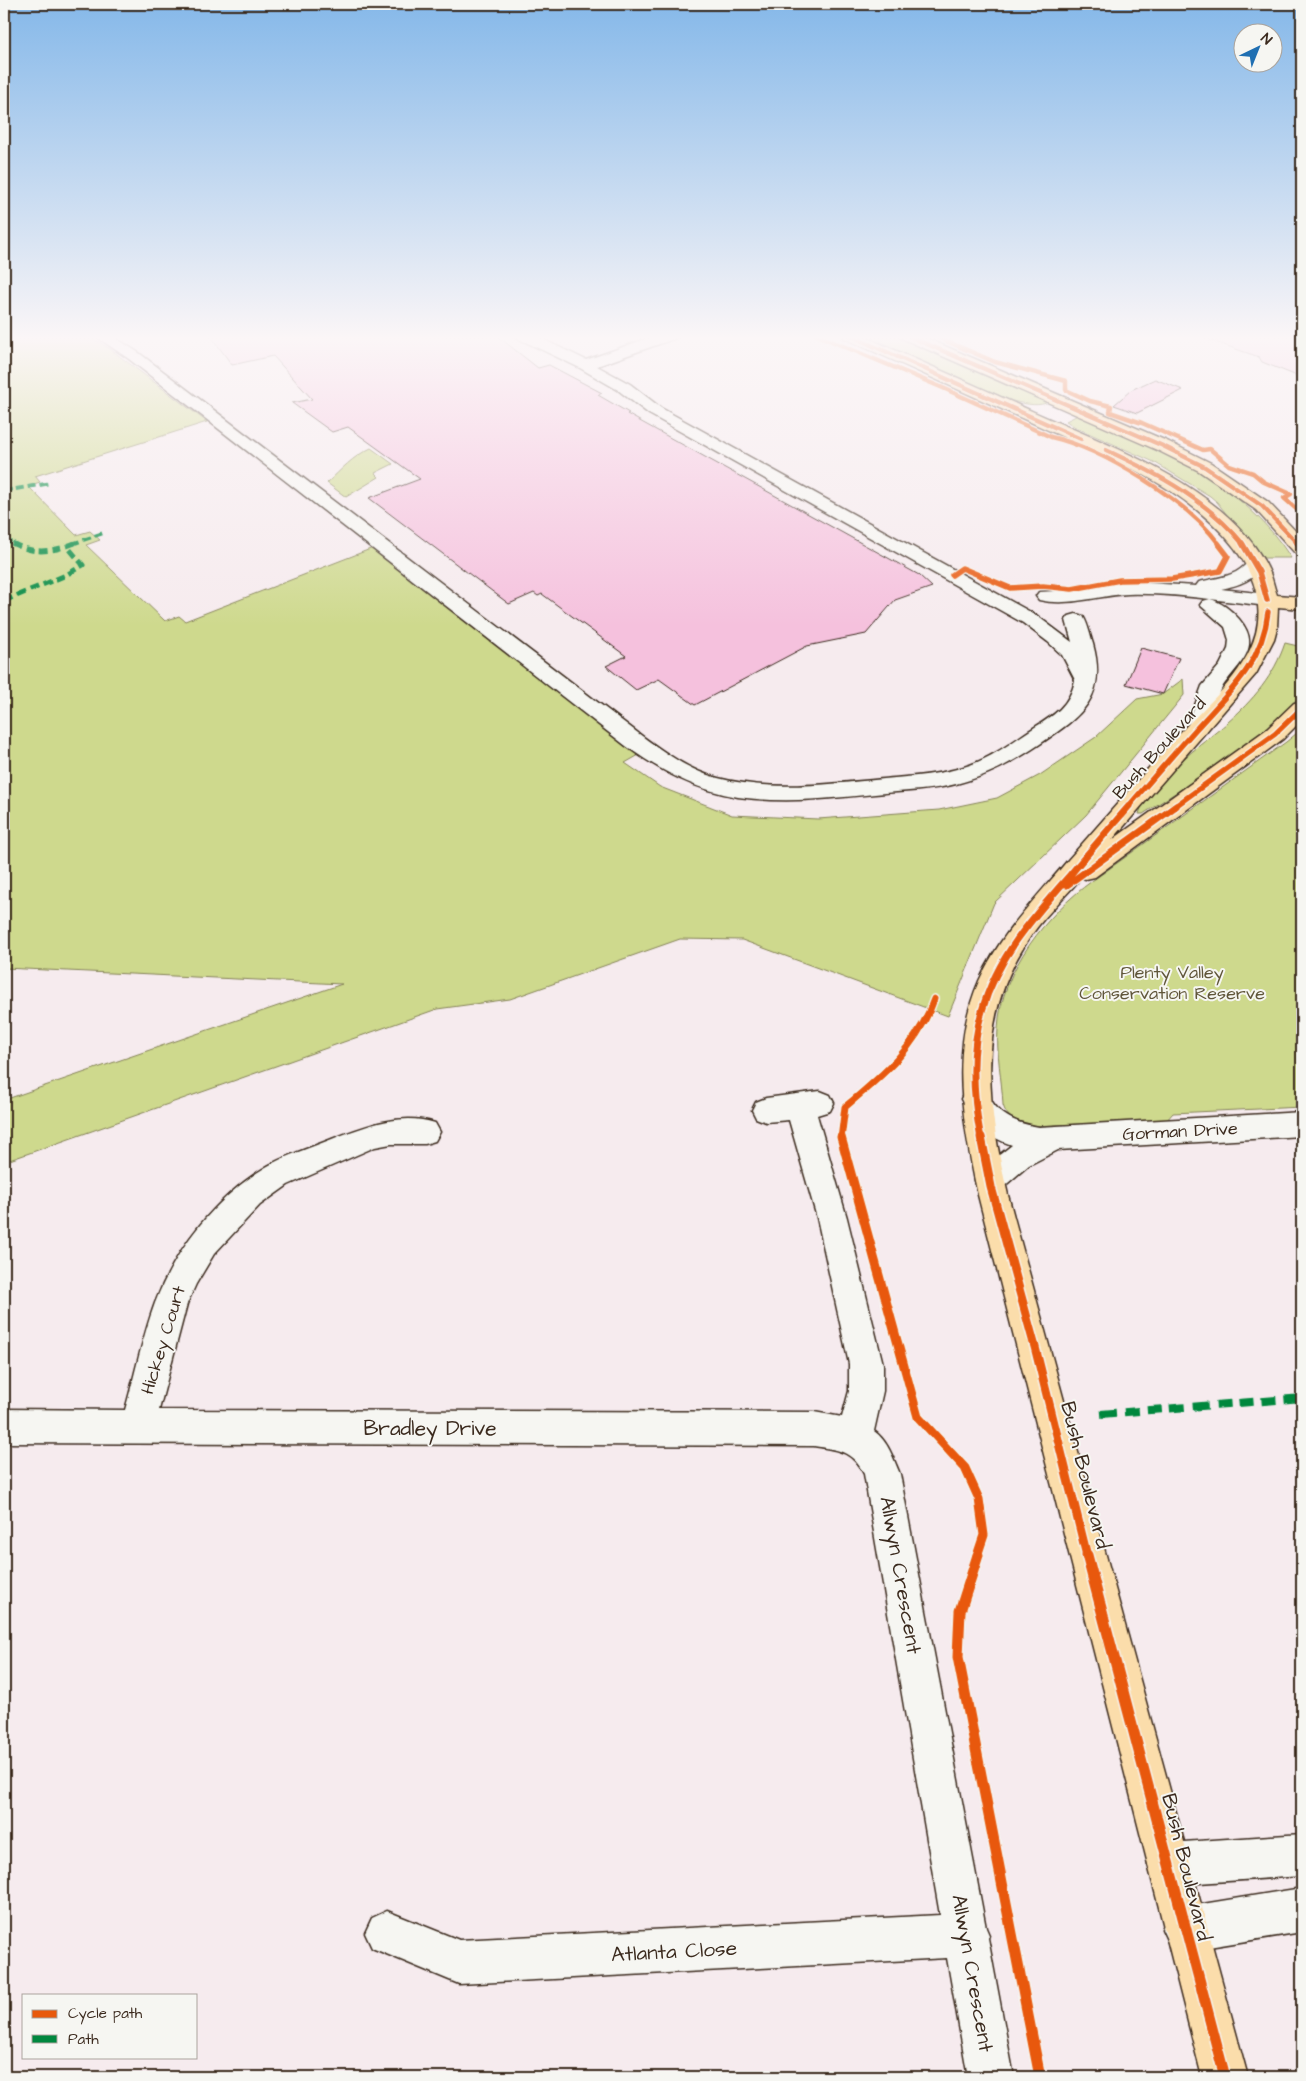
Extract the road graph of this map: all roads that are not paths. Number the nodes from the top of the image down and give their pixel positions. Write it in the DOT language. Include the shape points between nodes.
graph roads {
  1 [pos="232,432"];
  2 [pos="692,432"];
  3 [pos="1066,432"];
  4 [pos="1131,432"];
  5 [pos="1302,549"];
  6 [pos="1256,564"];
  7 [pos="956,577"];
  8 [pos="1190,591"];
  9 [pos="1040,596"];
  10 [pos="1302,603"];
  11 [pos="1210,605"];
  12 [pos="1268,606"];
  13 [pos="1302,615"];
  14 [pos="1077,617"];
  15 [pos="1030,620"];
  16 [pos="1084,687"];
  17 [pos="1302,708"];
  18 [pos="1198,727"];
  19 [pos="1053,894"];
  20 [pos="975,1099"];
  21 [pos="766,1110"];
  22 [pos="1302,1124"];
  23 [pos="425,1132"];
  24 [pos="1059,1138"];
  25 [pos="990,1180"];
  26 [pos="4,1426"];
  27 [pos="137,1428"];
  28 [pos="855,1437"];
  29 [pos="1302,1855"];
  30 [pos="1168,1864"];
  31 [pos="1302,1910"];
  32 [pos="1184,1929"];
  33 [pos="387,1933"];
  34 [pos="967,1935"];
  35 [pos="991,2077"];
  36 [pos="1225,2077"];
  1 -- 16 [label="street" via="634,741 670,766 699,780 776,794 948,779 998,761 1062,720 1075,707"];
  2 -- 7 [label="street"];
  3 -- 6 [label="main road" via="1140,465 1181,488 1228,526"];
  4 -- 5 [label="main road" via="1205,467 1262,506"];
  6 -- 8 [label="street" via="1242,577"];
  6 -- 12 [label="main road"];
  7 -- 9 [label="street" via="998,594"];
  7 -- 15 [label="street"];
  8 -- 9 [label="street" via="1128,588 1074,596"];
  8 -- 12 [label="street"];
  9 -- 14 [label="street" via="1068,602 1075,608"];
  9 -- 15 [label="street" via="1023,604 1022,612"];
  10 -- 12 [label="main road"];
  11 -- 12 [label="street"];
  11 -- 14 [label="street" via="1153,598 1116,599 1094,604"];
  11 -- 18 [label="street" via="1233,624 1240,645 1235,658 1214,686"];
  12 -- 13 [label="main road"];
  12 -- 18 [label="main road, Bush Boulevard" via="1268,628 1249,670"];
  14 -- 15 [label="street" via="1065,626 1054,627"];
  14 -- 16 [label="street" via="1088,660"];
  15 -- 16 [label="street" via="1058,640 1075,658 1084,676"];
  17 -- 19 [label="main road, Bush Boulevard" via="1268,739"];
  18 -- 19 [label="main road, Bush Boulevard"];
  19 -- 20 [label="main road, Bush Boulevard" via="1031,917 993,977 976,1038"];
  20 -- 24 [label="street" via="984,1115 1012,1134 1039,1139"];
  20 -- 25 [label="main road, Bush Boulevard"];
  21 -- 28 [label="street" via="810,1105 866,1364 866,1391"];
  22 -- 24 [label="street, Gorman Drive"];
  23 -- 27 [label="street, Hickey Court" via="391,1132 371,1136 300,1165 256,1191 224,1220 203,1244 183,1276 171,1304"];
  24 -- 25 [label="street" via="1038,1144 1010,1160"];
  25 -- 30 [label="main road, Bush Boulevard"];
  26 -- 27 [label="street, Bradley Drive"];
  27 -- 28 [label="street, Bradley Drive" via="814,1429"];
  28 -- 34 [label="street, Allwyn Crescent" via="866,1444 877,1458 882,1474"];
  29 -- 30 [label="street"];
  30 -- 32 [label="main road, Bush Boulevard"];
  31 -- 32 [label="street"];
  32 -- 36 [label="main road, Bush Boulevard"];
  33 -- 34 [label="street, Atlanta Close" via="459,1962"];
  34 -- 35 [label="street, Allwyn Crescent"];
}
